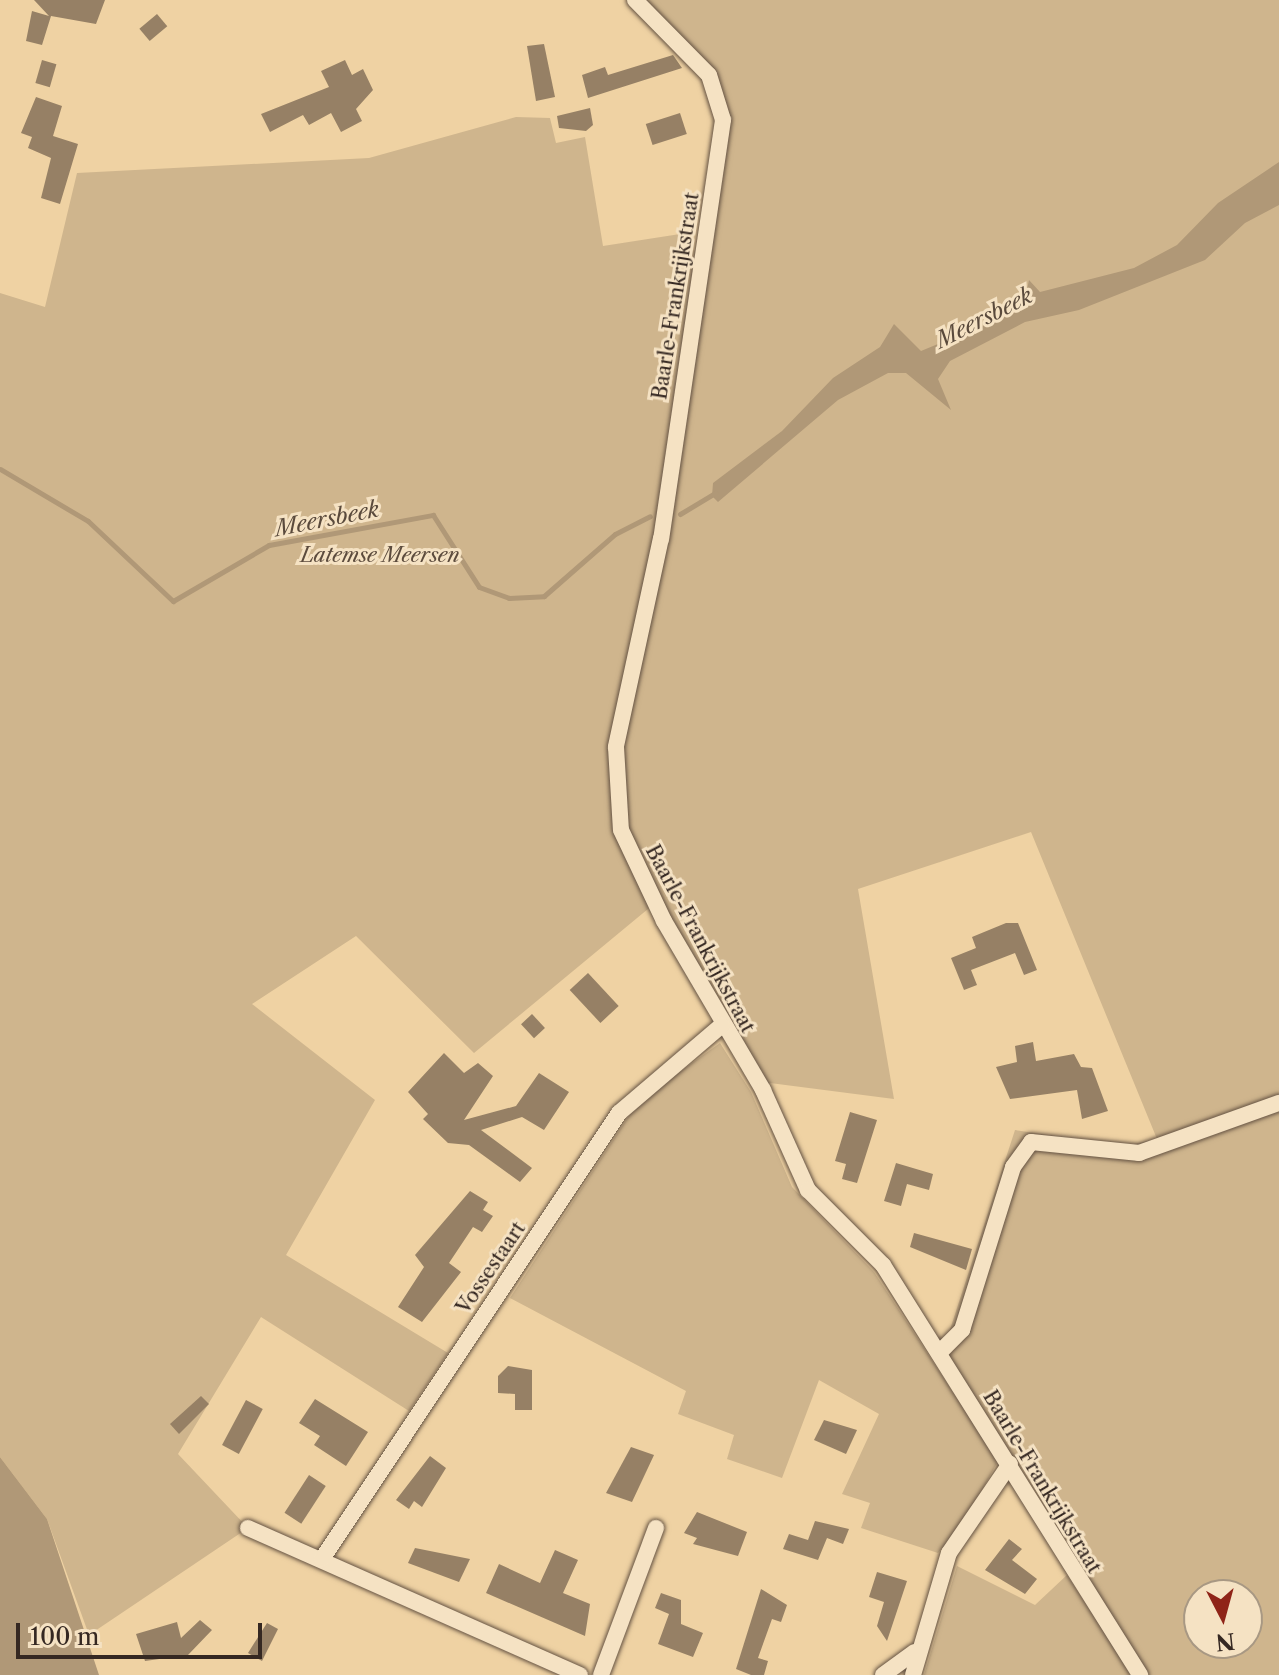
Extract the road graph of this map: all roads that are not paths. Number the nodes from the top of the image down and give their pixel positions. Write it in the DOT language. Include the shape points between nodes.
graph roads {
  1 [pos="635,0"];
  2 [pos="722,1025"];
  3 [pos="1279,1103"];
  4 [pos="939,1353"];
  5 [pos="1010,1464"];
  6 [pos="248,1528"];
  7 [pos="656,1528"];
  8 [pos="322,1559"];
  9 [pos="915,1652"];
  10 [pos="580,1675"];
  11 [pos="601,1675"];
  12 [pos="883,1675"];
  13 [pos="913,1675"];
  14 [pos="1140,1675"];
  1 -- 2 [label="street, Baarle-Frankrijkstraat" via="709,75 723,120 665,515 620,726 614,789 639,875"];
  2 -- 4 [label="street, Baarle-Frankrijkstraat" via="763,1090 808,1190 883,1265"];
  2 -- 8 [label="street, Vossestaart" via="619,1113"];
  3 -- 4 [label="street" via="1139,1153 1049,1139 1025,1146 962,1330"];
  4 -- 5 [label="street, Baarle-Frankrijkstraat"];
  5 -- 9 [label="street" via="949,1553"];
  5 -- 14 [label="street, Baarle-Frankrijkstraat"];
  6 -- 8 [label="street"];
  7 -- 11 [label="street"];
  8 -- 10 [label="street"];
  9 -- 12 [label="street"];
  9 -- 13 [label="street"];
}
